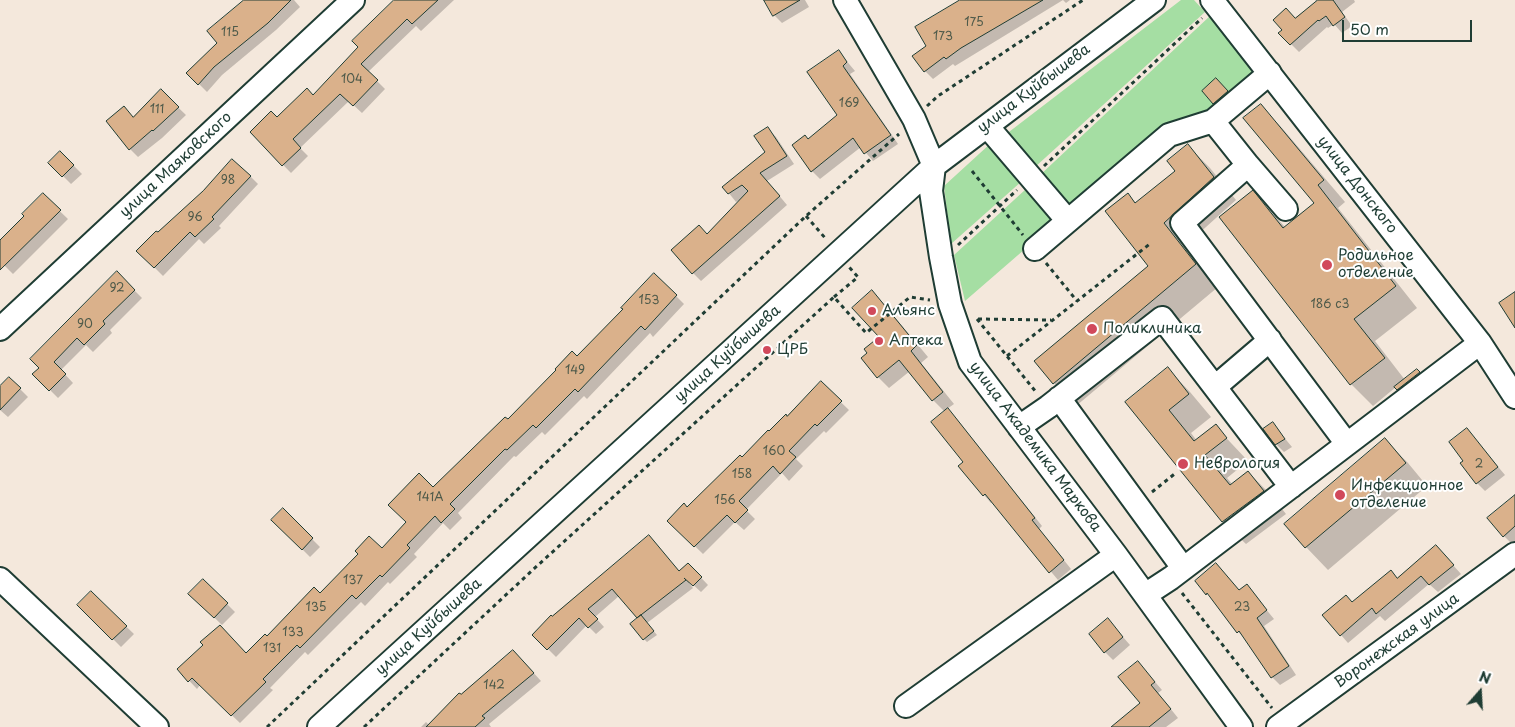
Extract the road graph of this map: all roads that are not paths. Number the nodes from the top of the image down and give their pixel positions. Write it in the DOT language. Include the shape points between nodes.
graph roads {
  1 [pos="352,0"];
  2 [pos="845,0"];
  3 [pos="1154,0"];
  4 [pos="1214,3"];
  5 [pos="1270,73"];
  6 [pos="1213,120"];
  7 [pos="987,126"];
  8 [pos="1248,165"];
  9 [pos="934,166"];
  10 [pos="1286,209"];
  11 [pos="1068,221"];
  12 [pos="1035,249"];
  13 [pos="0,329"];
  14 [pos="1270,340"];
  15 [pos="1480,343"];
  16 [pos="1215,387"];
  17 [pos="1515,397"];
  18 [pos="1059,398"];
  19 [pos="1019,427"];
  20 [pos="1347,444"];
  21 [pos="1291,487"];
  22 [pos="1515,554"];
  23 [pos="1116,555"];
  24 [pos="1183,568"];
  25 [pos="0,580"];
  26 [pos="1145,595"];
  27 [pos="906,706"];
  28 [pos="157,727"];
  29 [pos="318,727"];
  30 [pos="1241,727"];
  31 [pos="1278,727"];
  1 -- 13 [label="street, улица Маяковского"];
  2 -- 9 [label="street" via="914,119"];
  3 -- 7 [label="street, улица Куйбышева"];
  4 -- 5 [label="street, улица Донского"];
  5 -- 6 [label="street"];
  5 -- 15 [label="street, улица Донского"];
  6 -- 8 [label="street"];
  6 -- 11 [label="street" via="1169,136"];
  7 -- 9 [label="street, улица Куйбышева"];
  7 -- 11 [label="street"];
  8 -- 10 [label="street"];
  8 -- 14 [label="street" via="1182,224"];
  9 -- 19 [label="street, улица Академика Маркова" via="930,191 950,304 970,362"];
  9 -- 29 [label="street, улица Куйбышева"];
  11 -- 12 [label="street"];
  14 -- 16 [label="street"];
  14 -- 20 [label="street"];
  15 -- 17 [label="street, улица Донского"];
  15 -- 20 [label="street"];
  16 -- 18 [label="street" via="1162,318"];
  16 -- 21 [label="street"];
  18 -- 19 [label="street"];
  18 -- 24 [label="street"];
  19 -- 23 [label="street, улица Академика Маркова"];
  20 -- 21 [label="street"];
  21 -- 24 [label="street"];
  22 -- 31 [label="street, Воронежская улица"];
  23 -- 26 [label="street, улица Академика Маркова"];
  23 -- 27 [label="street"];
  24 -- 26 [label="street"];
  25 -- 28 [label="street"];
  26 -- 30 [label="street, улица Академика Маркова"];
}
